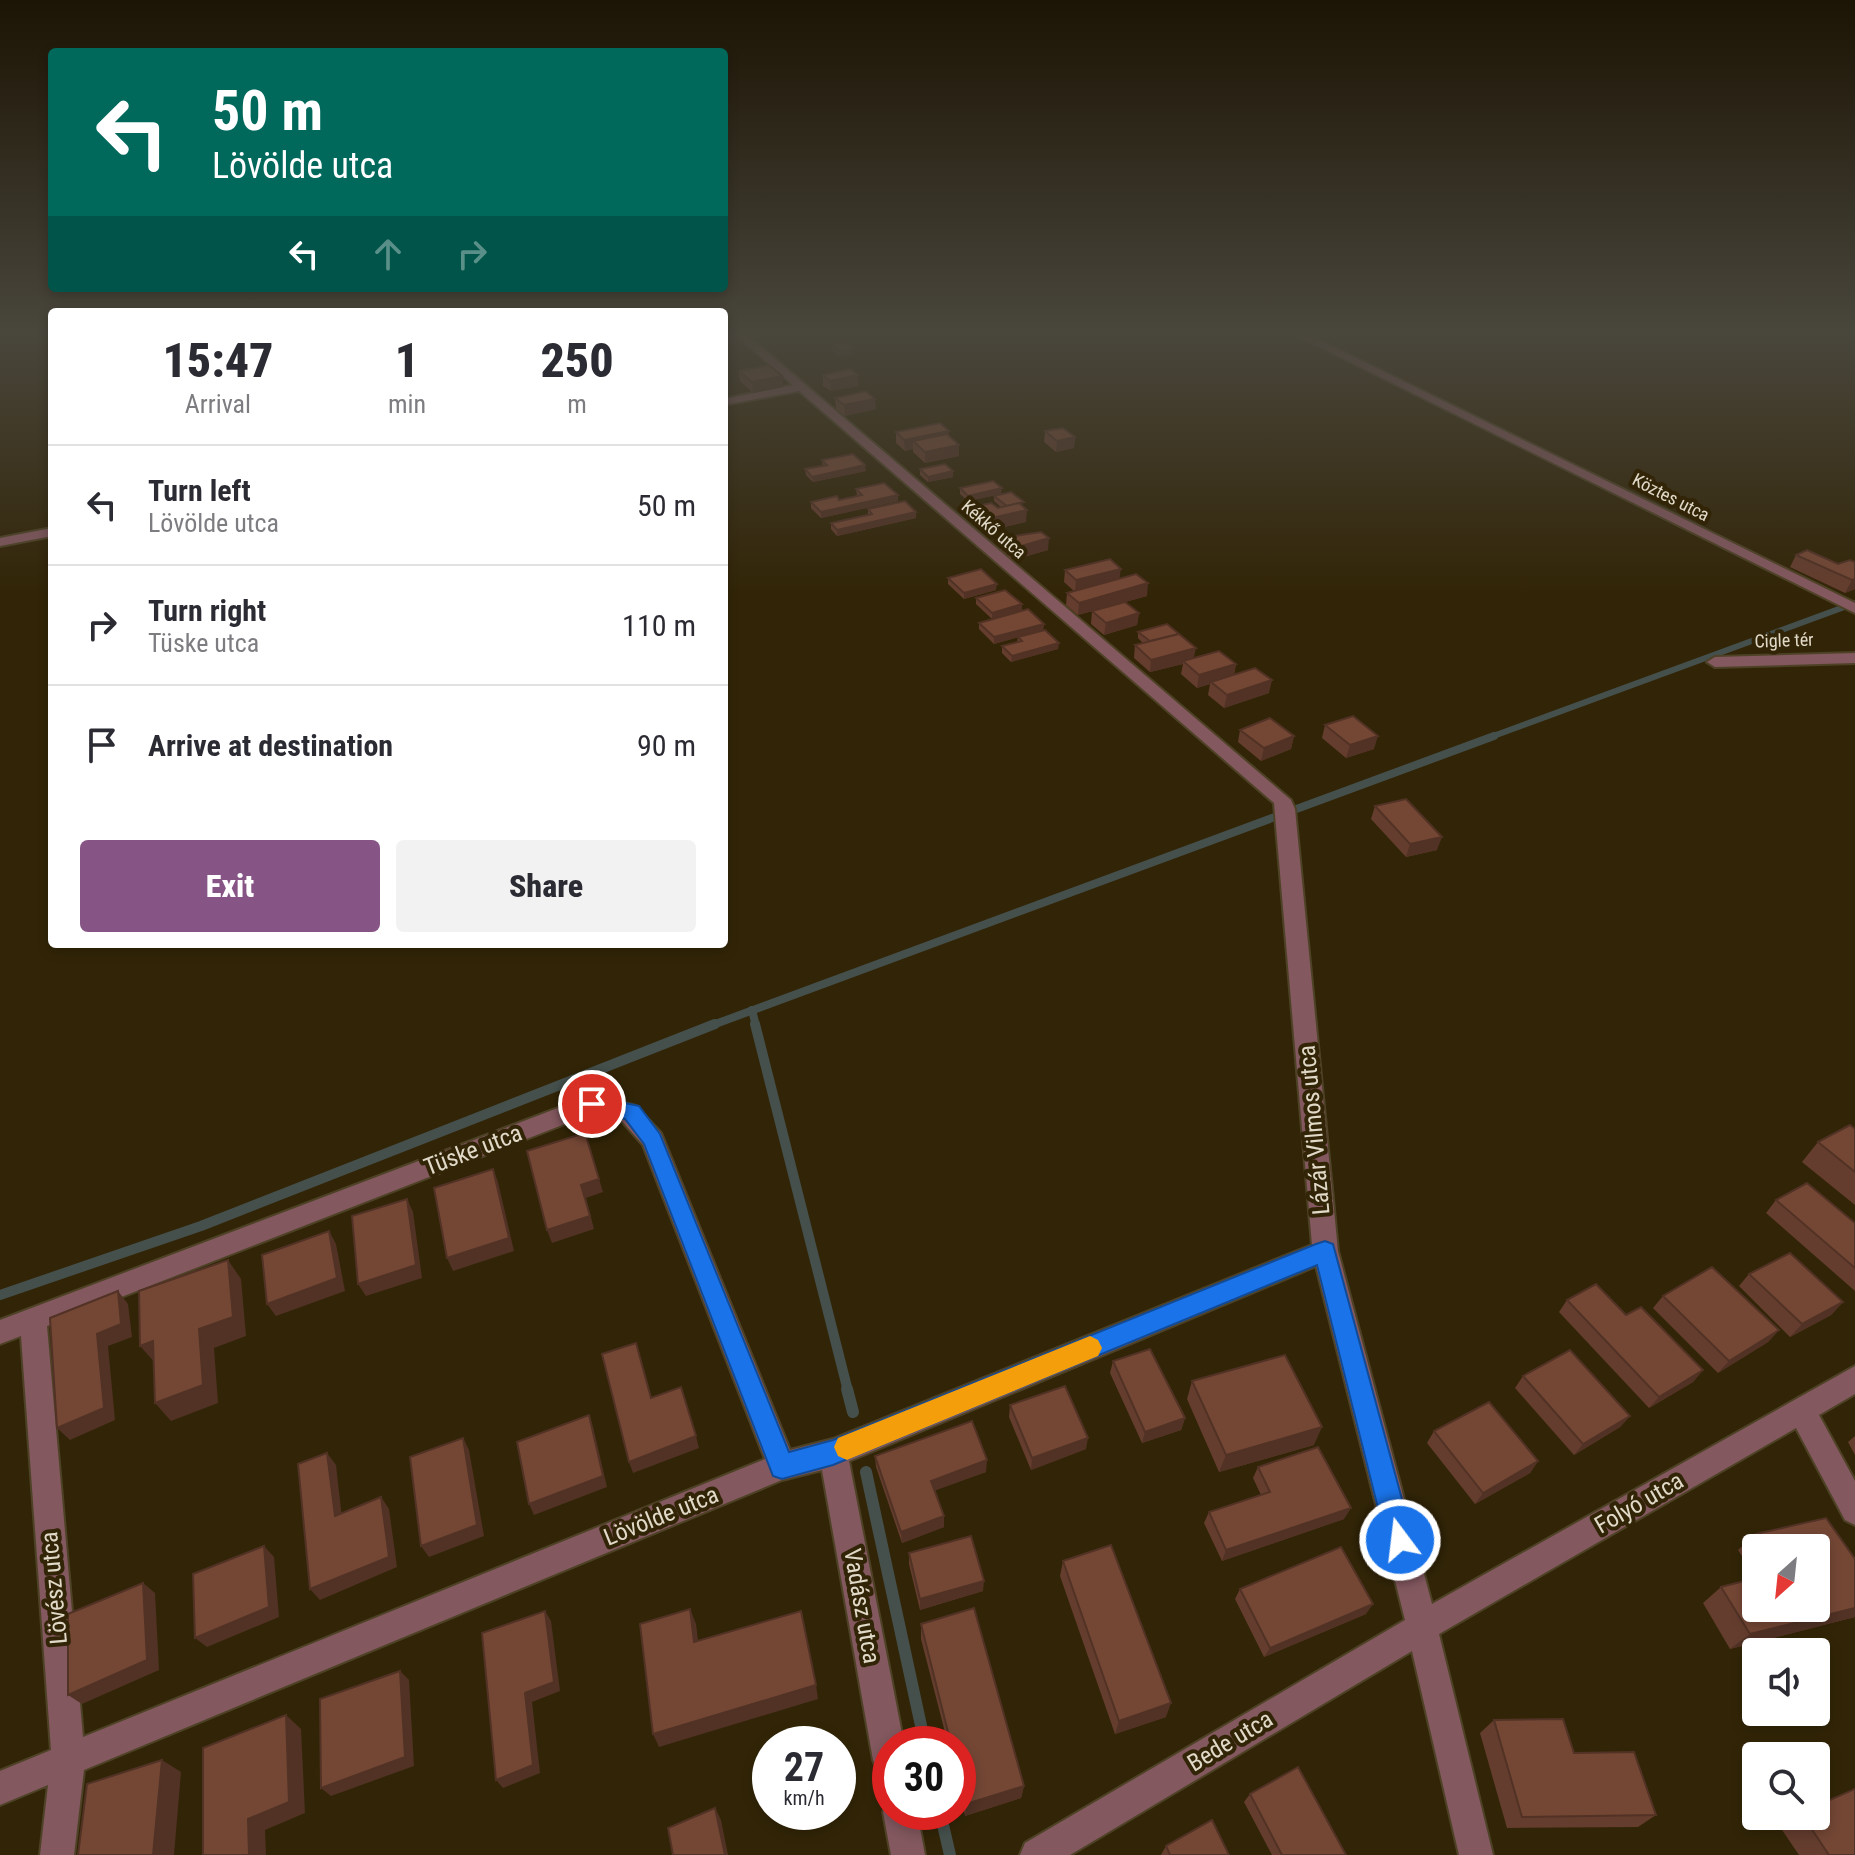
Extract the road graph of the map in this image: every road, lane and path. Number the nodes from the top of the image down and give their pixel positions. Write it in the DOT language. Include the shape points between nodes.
graph roads {
  1 [pos="840,421"];
  2 [pos="1473,421"];
  3 [pos="48,533"];
  4 [pos="0,542"];
  5 [pos="1855,609"];
  6 [pos="1855,658"];
  7 [pos="1715,662"];
  8 [pos="1224,752"];
  9 [pos="1325,1251"];
  10 [pos="33,1320"];
  11 [pos="0,1332"];
  12 [pos="1855,1379"];
  13 [pos="1801,1410"];
  14 [pos="833,1453"];
  15 [pos="782,1466"];
  16 [pos="1855,1510"];
  17 [pos="1422,1627"];
  18 [pos="884,1726"];
  19 [pos="68,1761"];
  20 [pos="0,1788"];
  21 [pos="903,1830"];
  22 [pos="57,1855"];
  23 [pos="908,1855"];
  24 [pos="1037,1855"];
  25 [pos="1476,1855"];
  1 -- 8 [label="street, Kékkő utca"];
  2 -- 5 [label="street, Köztes utca"];
  3 -- 4 [label="street"];
  6 -- 7 [label="street, Cigle tér"];
  8 -- 9 [label="street, Lázár Vilmos utca" via="1282,800 1287,816"];
  9 -- 14 [label="street, Lövölde utca"];
  9 -- 17 [label="street, Lázár Vilmos utca"];
  10 -- 11 [label="street, Tüske utca"];
  10 -- 15 [label="street, Tüske utca" via="592,1104 614,1107 631,1112 653,1140"];
  10 -- 19 [label="street, Lövész utca"];
  12 -- 13 [label="street, Folyó utca"];
  13 -- 16 [label="street"];
  13 -- 17 [label="street, Folyó utca"];
  14 -- 15 [label="street, Lövölde utca"];
  14 -- 18 [label="street, Vadász utca"];
  15 -- 19 [label="street, Lövölde utca"];
  17 -- 24 [label="street, Bede utca"];
  17 -- 25 [label="street, Lázár Vilmos utca"];
  19 -- 20 [label="street, Lövölde utca"];
  19 -- 22 [label="street, Lövész utca"];
  21 -- 23 [label="street"];
}
